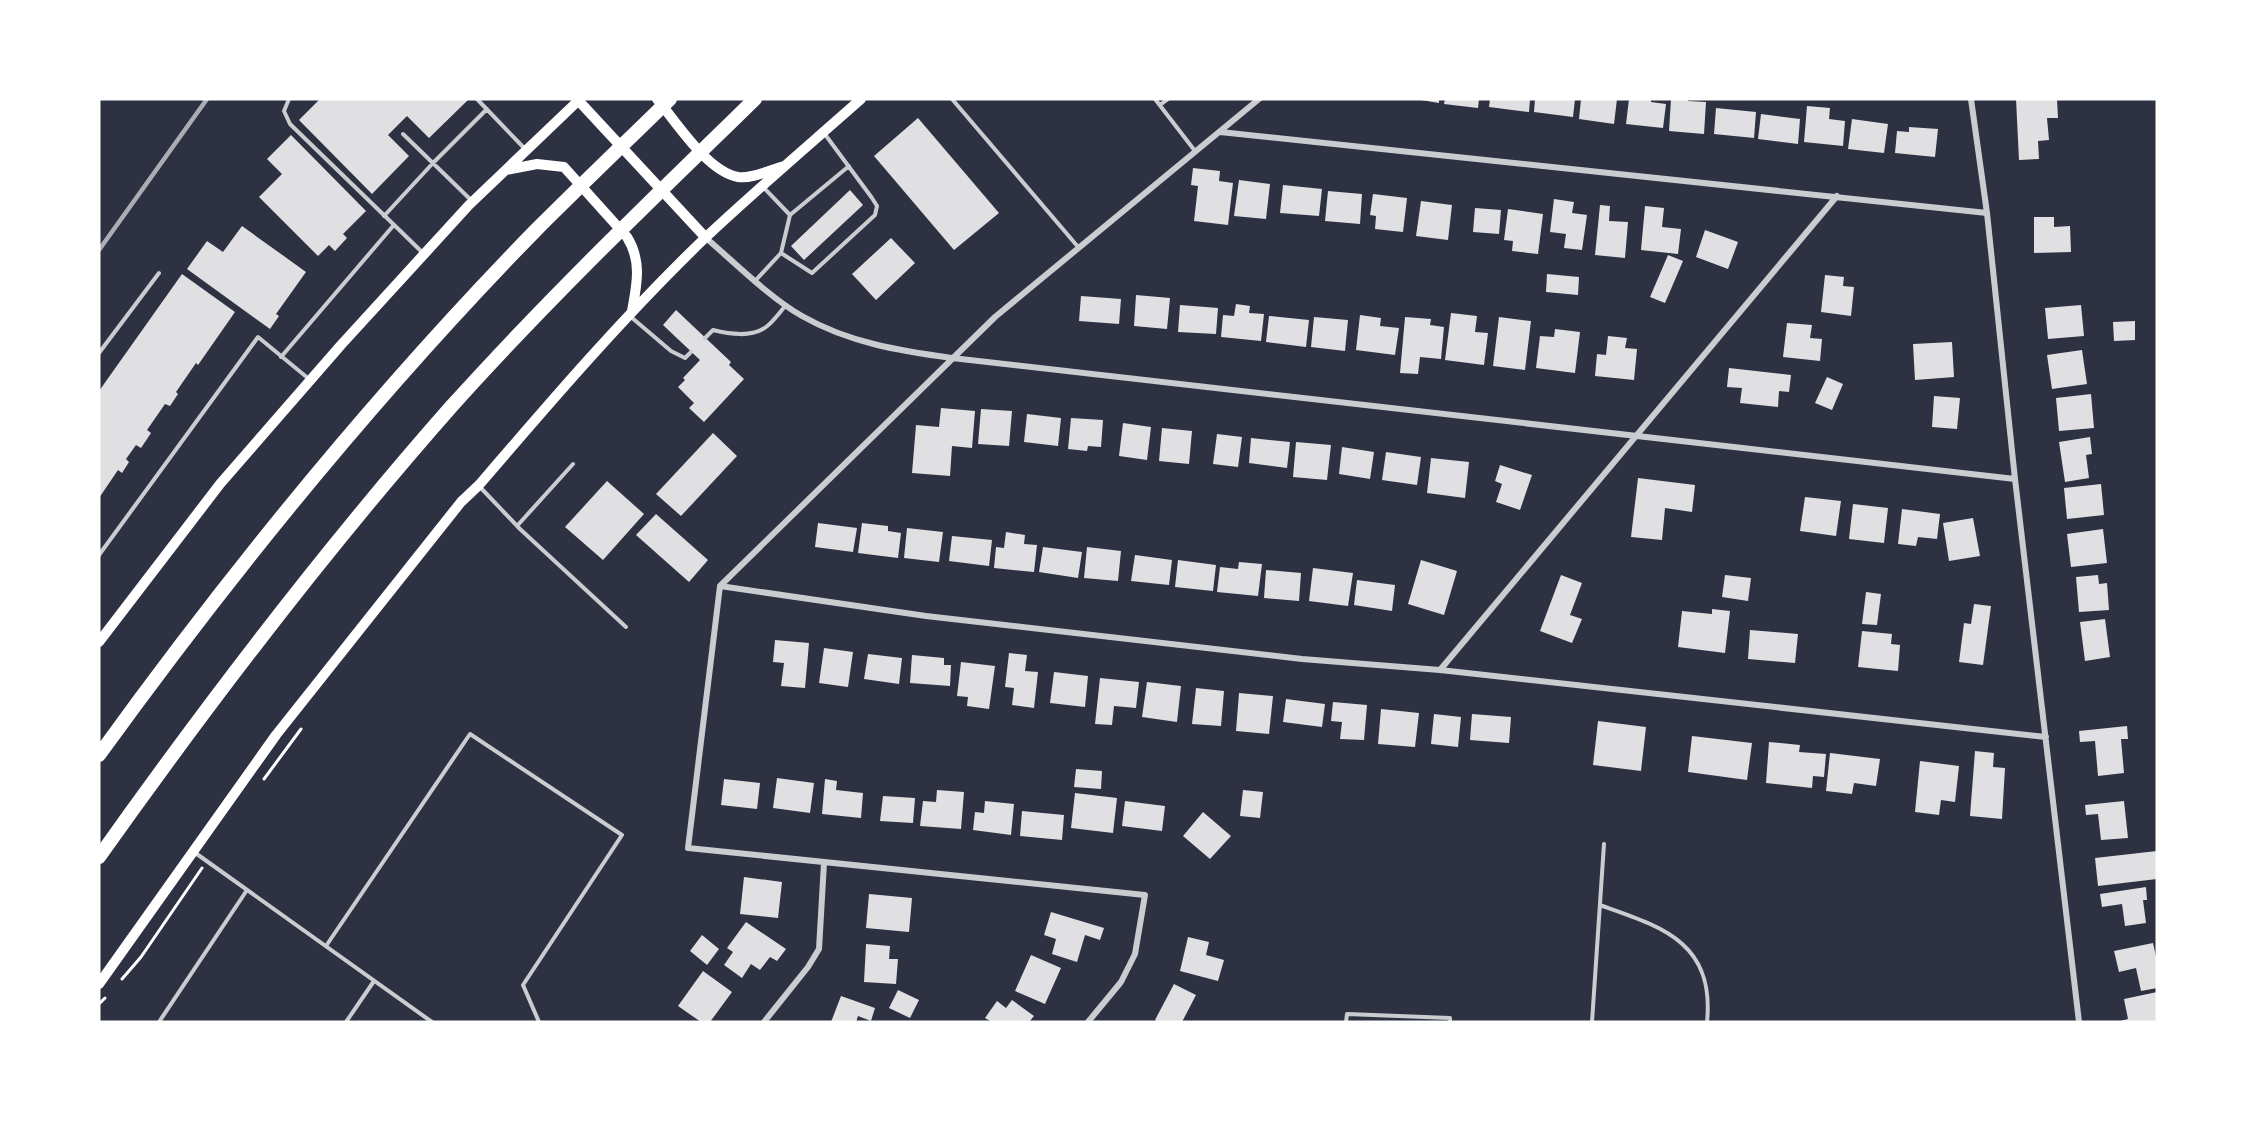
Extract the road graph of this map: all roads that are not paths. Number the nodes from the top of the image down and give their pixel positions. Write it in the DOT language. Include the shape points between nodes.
graph roads {
  1 [pos="289,99"];
  2 [pos="477,99"];
  3 [pos="578,99"];
  4 [pos="657,99"];
  5 [pos="670,99"];
  6 [pos="754,99"];
  7 [pos="861,99"];
  8 [pos="952,99"];
  9 [pos="1155,99"];
  10 [pos="1168,99"];
  11 [pos="1259,99"];
  12 [pos="1971,99"];
  13 [pos="1160,105"];
  14 [pos="487,109"];
  15 [pos="1220,132"];
  16 [pos="823,133"];
  17 [pos="403,134"];
  18 [pos="527,150"];
  19 [pos="1195,151"];
  20 [pos="433,164"];
  21 [pos="787,165"];
  22 [pos="849,166"];
  23 [pos="506,170"];
  24 [pos="763,187"];
  25 [pos="1837,196"];
  26 [pos="473,202"];
  27 [pos="1987,213"];
  28 [pos="790,215"];
  29 [pos="384,216"];
  30 [pos="393,226"];
  31 [pos="706,237"];
  32 [pos="1079,248"];
  33 [pos="782,253"];
  34 [pos="424,254"];
  35 [pos="159,273"];
  36 [pos="755,280"];
  37 [pos="786,304"];
  38 [pos="631,313"];
  39 [pos="705,338"];
  40 [pos="692,352"];
  41 [pos="99,353"];
  42 [pos="281,357"];
  43 [pos="952,358"];
  44 [pos="310,381"];
  45 [pos="1636,436"];
  46 [pos="573,464"];
  47 [pos="2015,479"];
  48 [pos="479,485"];
  49 [pos="517,526"];
  50 [pos="99,555"];
  51 [pos="720,586"];
  52 [pos="626,627"];
  53 [pos="99,642"];
  54 [pos="1440,670"];
  55 [pos="2046,737"];
  56 [pos="99,755"];
  57 [pos="1604,844"];
  58 [pos="193,851"];
  59 [pos="99,857"];
  60 [pos="824,863"];
  61 [pos="247,890"];
  62 [pos="1600,905"];
  63 [pos="326,946"];
  64 [pos="374,981"];
  65 [pos="99,984"];
  66 [pos="159,1022"];
  67 [pos="346,1022"];
  68 [pos="432,1022"];
  69 [pos="539,1022"];
  70 [pos="765,1022"];
  71 [pos="1088,1022"];
  72 [pos="1346,1022"];
  73 [pos="1450,1022"];
  74 [pos="1592,1022"];
  75 [pos="1707,1022"];
  76 [pos="2079,1022"];
  1 -- 29 [label="lane" via="284,111 290,124"];
  2 -- 14 [label="lane"];
  3 -- 18 [label="main road"];
  3 -- 31 [label="main road"];
  4 -- 21 [label="main road" via="711,164 723,172 740,177"];
  5 -- 56 [label="highway" via="533,234 375,407 266,536"];
  6 -- 59 [label="highway" via="579,271 451,407 239,664"];
  7 -- 16 [label="main road"];
  8 -- 32 [label="lane"];
  9 -- 13 [label="lane"];
  10 -- 13 [label="lane"];
  11 -- 15 [label="street"];
  12 -- 27 [label="street"];
  13 -- 19 [label="lane"];
  14 -- 18 [label="lane"];
  14 -- 20 [label="lane"];
  15 -- 19 [label="street"];
  15 -- 25 [label="street"];
  16 -- 21 [label="main road"];
  16 -- 22 [label="lane"];
  17 -- 20 [label="lane"];
  18 -- 23 [label="main road"];
  19 -- 32 [label="street"];
  20 -- 26 [label="lane"];
  20 -- 29 [label="lane"];
  21 -- 24 [label="main road"];
  22 -- 28 [label="lane"];
  22 -- 33 [label="lane" via="877,206 875,215 812,273"];
  23 -- 26 [label="main road"];
  23 -- 38 [label="main road" via="537,164 564,167 627,237 638,262"];
  24 -- 28 [label="lane"];
  24 -- 31 [label="main road"];
  25 -- 27 [label="street"];
  25 -- 45 [label="street"];
  26 -- 34 [label="main road"];
  27 -- 47 [label="street"];
  28 -- 33 [label="lane"];
  29 -- 30 [label="lane"];
  30 -- 34 [label="lane"];
  30 -- 42 [label="lane"];
  31 -- 36 [label="street"];
  31 -- 38 [label="main road"];
  32 -- 43 [label="street"];
  33 -- 36 [label="lane"];
  34 -- 44 [label="main road"];
  35 -- 41 [label="lane"];
  36 -- 37 [label="street"];
  37 -- 39 [label="lane" via="766,327 752,334 713,330"];
  37 -- 43 [label="street" via="801,316 888,349"];
  38 -- 40 [label="lane" via="671,351 685,358"];
  38 -- 48 [label="main road" via="581,365"];
  42 -- 44 [label="lane"];
  42 -- 50 [label="lane" via="258,337"];
  43 -- 45 [label="street"];
  43 -- 51 [label="street"];
  44 -- 53 [label="main road" via="220,484"];
  45 -- 47 [label="street"];
  45 -- 54 [label="street"];
  46 -- 49 [label="lane"];
  47 -- 55 [label="street"];
  48 -- 49 [label="lane"];
  48 -- 58 [label="main road" via="461,502 276,735"];
  49 -- 52 [label="lane"];
  51 -- 54 [label="street" via="926,616 1302,659"];
  51 -- 60 [label="street" via="688,848"];
  54 -- 55 [label="street"];
  55 -- 76 [label="street"];
  57 -- 62 [label="lane"];
  58 -- 61 [label="lane"];
  58 -- 65 [label="main road"];
  60 -- 70 [label="street" via="819,949"];
  60 -- 71 [label="street" via="1145,895 1135,954 1121,982"];
  61 -- 63 [label="lane"];
  61 -- 66 [label="lane"];
  62 -- 74 [label="lane"];
  62 -- 75 [label="lane" via="1651,923 1677,938 1695,957 1704,981"];
  63 -- 64 [label="lane"];
  63 -- 69 [label="lane" via="470,734 622,835 523,986"];
  64 -- 67 [label="lane"];
  64 -- 68 [label="lane"];
  72 -- 73 [label="lane" via="1347,1014 1450,1018"];
}
